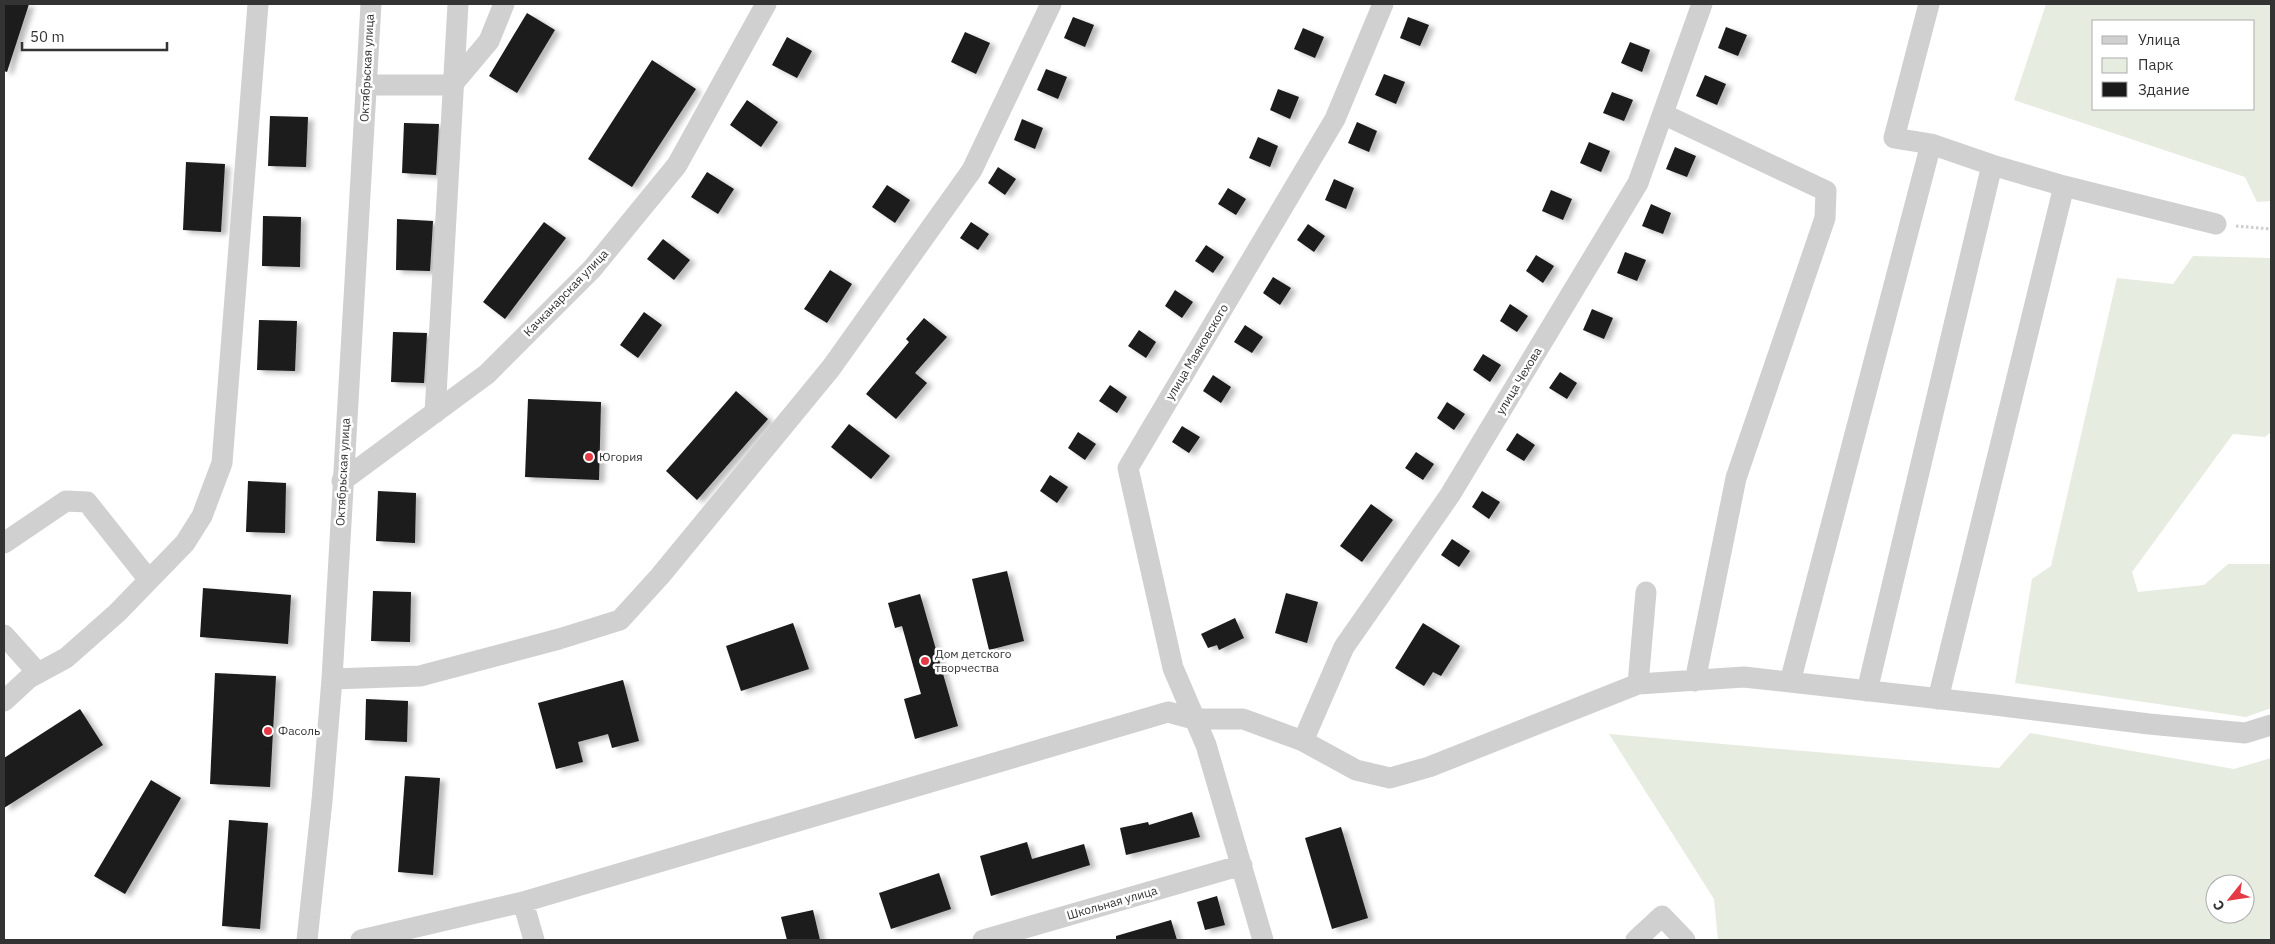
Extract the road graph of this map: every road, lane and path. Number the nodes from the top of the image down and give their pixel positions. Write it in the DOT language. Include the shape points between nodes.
graph roads {
  1 [pos="258,4"];
  2 [pos="371,4"];
  3 [pos="458,4"];
  4 [pos="504,4"];
  5 [pos="766,4"];
  6 [pos="1051,4"];
  7 [pos="1383,4"];
  8 [pos="1702,4"];
  9 [pos="1929,4"];
  10 [pos="452,84"];
  11 [pos="366,85"];
  12 [pos="1663,114"];
  13 [pos="1930,144"];
  14 [pos="1992,165"];
  15 [pos="2064,186"];
  16 [pos="2216,224"];
  17 [pos="2271,230"];
  18 [pos="435,413"];
  19 [pos="342,482"];
  20 [pos="4,543"];
  21 [pos="149,580"];
  22 [pos="1646,592"];
  23 [pos="4,635"];
  24 [pos="38,673"];
  25 [pos="332,679"];
  26 [pos="1695,681"];
  27 [pos="1790,682"];
  28 [pos="1638,684"];
  29 [pos="1866,691"];
  30 [pos="1938,699"];
  31 [pos="4,701"];
  32 [pos="1194,719"];
  33 [pos="2271,725"];
  34 [pos="1303,742"];
  35 [pos="1242,865"];
  36 [pos="524,902"];
  37 [pos="307,940"];
  38 [pos="361,940"];
  39 [pos="534,940"];
  40 [pos="983,940"];
  41 [pos="1263,940"];
  42 [pos="1636,940"];
  43 [pos="1685,940"];
  1 -- 21 [label="street" via="222,463 198,523 185,543"];
  2 -- 11 [label="street, Октябрьская улица"];
  3 -- 10 [label="street"];
  4 -- 10 [label="street" via="489,40"];
  5 -- 18 [label="street, Качканарская улица" via="677,165 592,269 487,374"];
  6 -- 25 [label="street" via="972,170 831,368 620,620 420,676"];
  7 -- 32 [label="street, улица Маяковского" via="1335,119 1128,468 1173,668"];
  8 -- 12 [label="street, улица Чехова"];
  9 -- 13 [label="street" via="1894,138"];
  10 -- 11 [label="street"];
  10 -- 18 [label="street"];
  11 -- 19 [label="street, Октябрьская улица"];
  12 -- 26 [label="street" via="1826,191 1825,218 1736,478"];
  12 -- 34 [label="street, улица Чехова" via="1638,183 1450,495 1344,647"];
  13 -- 14 [label="street"];
  13 -- 27 [label="street"];
  14 -- 15 [label="street"];
  14 -- 29 [label="street"];
  15 -- 16 [label="street"];
  15 -- 30 [label="street"];
  16 -- 17 [label="path"];
  18 -- 19 [label="street, Качканарская улица"];
  19 -- 25 [label="street, Октябрьская улица"];
  20 -- 21 [label="street" via="66,501 87,502"];
  21 -- 24 [label="street" via="66,658"];
  22 -- 28 [label="street"];
  23 -- 24 [label="street"];
  24 -- 31 [label="street"];
  25 -- 37 [label="street, Октябрьская улица"];
  26 -- 27 [label="street" via="1744,678"];
  26 -- 28 [label="street"];
  27 -- 29 [label="street"];
  28 -- 34 [label="street" via="1429,767 1390,778 1356,770"];
  29 -- 30 [label="street"];
  30 -- 33 [label="street" via="2245,733"];
  32 -- 34 [label="street" via="1242,719"];
  32 -- 35 [label="street, улица Маяковского" via="1206,745"];
  32 -- 36 [label="street" via="1168,712"];
  35 -- 40 [label="street, Школьная улица"];
  35 -- 41 [label="street, улица Маяковского"];
  36 -- 38 [label="street"];
  36 -- 39 [label="street"];
  42 -- 43 [label="street" via="1662,916"];
}
